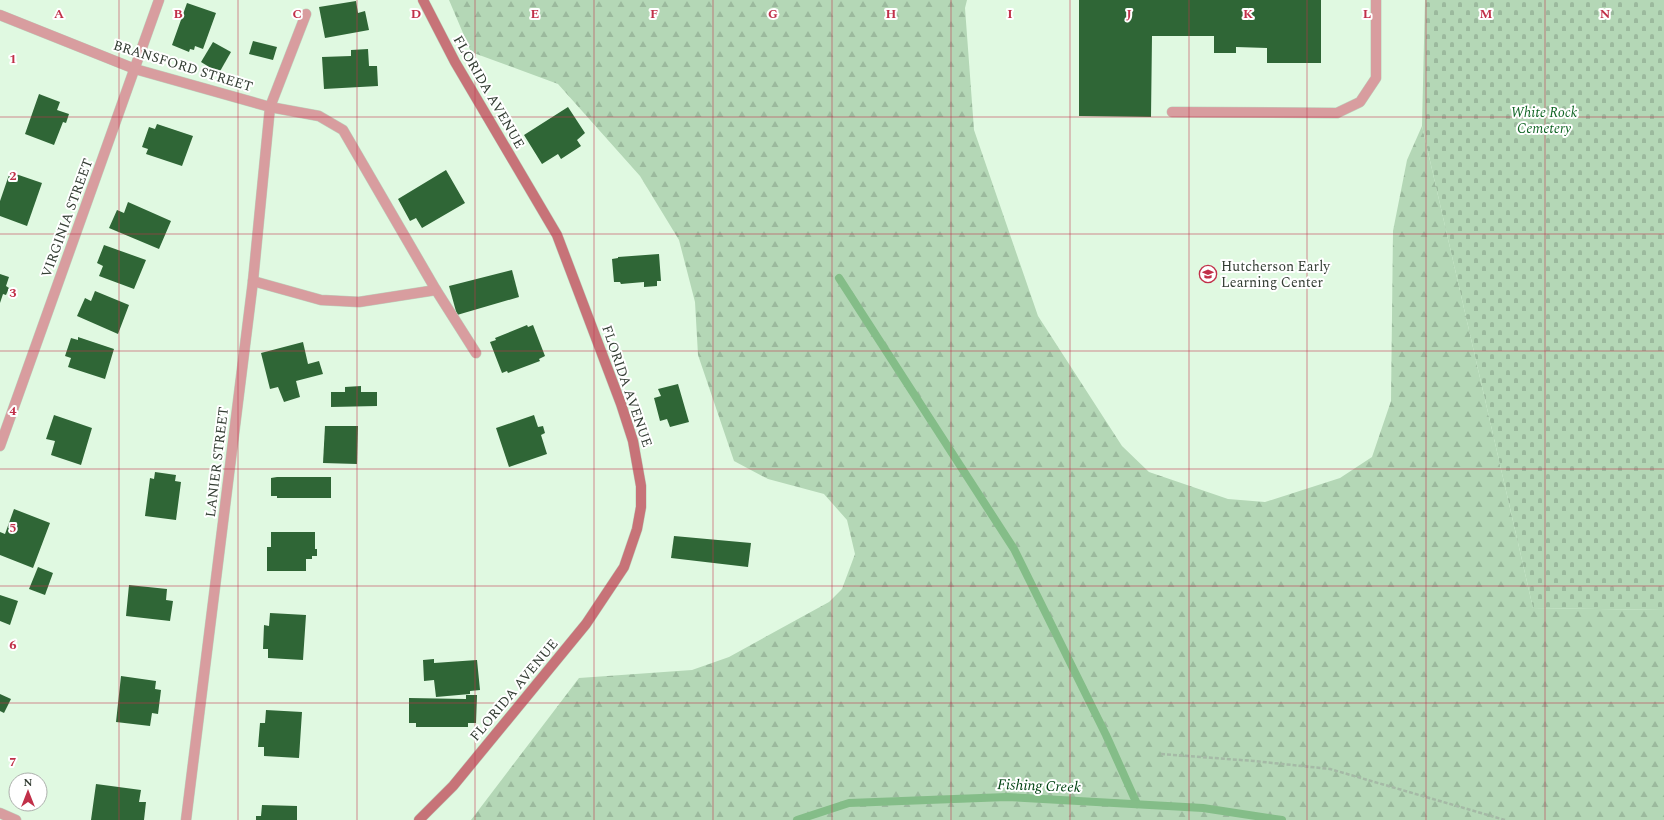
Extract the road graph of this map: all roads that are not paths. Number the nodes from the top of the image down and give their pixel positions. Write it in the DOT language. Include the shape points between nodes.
graph roads {
  1 [pos="159,0"];
  2 [pos="423,0"];
  3 [pos="1376,0"];
  4 [pos="306,14"];
  5 [pos="0,15"];
  6 [pos="136,69"];
  7 [pos="270,107"];
  8 [pos="1172,112"];
  9 [pos="253,281"];
  10 [pos="436,290"];
  11 [pos="476,353"];
  12 [pos="0,446"];
  13 [pos="0,813"];
  14 [pos="16,820"];
  15 [pos="186,820"];
  16 [pos="420,820"];
  1 -- 6 [label="street, VIRGINIA STREET"];
  2 -- 16 [label="main road, FLORIDA AVENUE" via="455,62 557,235 633,441 641,486 641,507 637,529 624,567 586,624 453,786"];
  3 -- 8 [label="street" via="1376,78 1360,102 1337,113"];
  4 -- 7 [label="street, LANIER STREET"];
  5 -- 6 [label="street, BRANSFORD STREET"];
  6 -- 7 [label="street, BRANSFORD STREET"];
  6 -- 12 [label="street, VIRGINIA STREET"];
  7 -- 9 [label="street, LANIER STREET"];
  7 -- 10 [label="street, BRANSFORD STREET" via="319,116 343,130"];
  9 -- 10 [label="street" via="328,301 359,302"];
  9 -- 15 [label="street, LANIER STREET"];
  10 -- 11 [label="street, BRANSFORD STREET"];
  13 -- 14 [label="street"];
}
